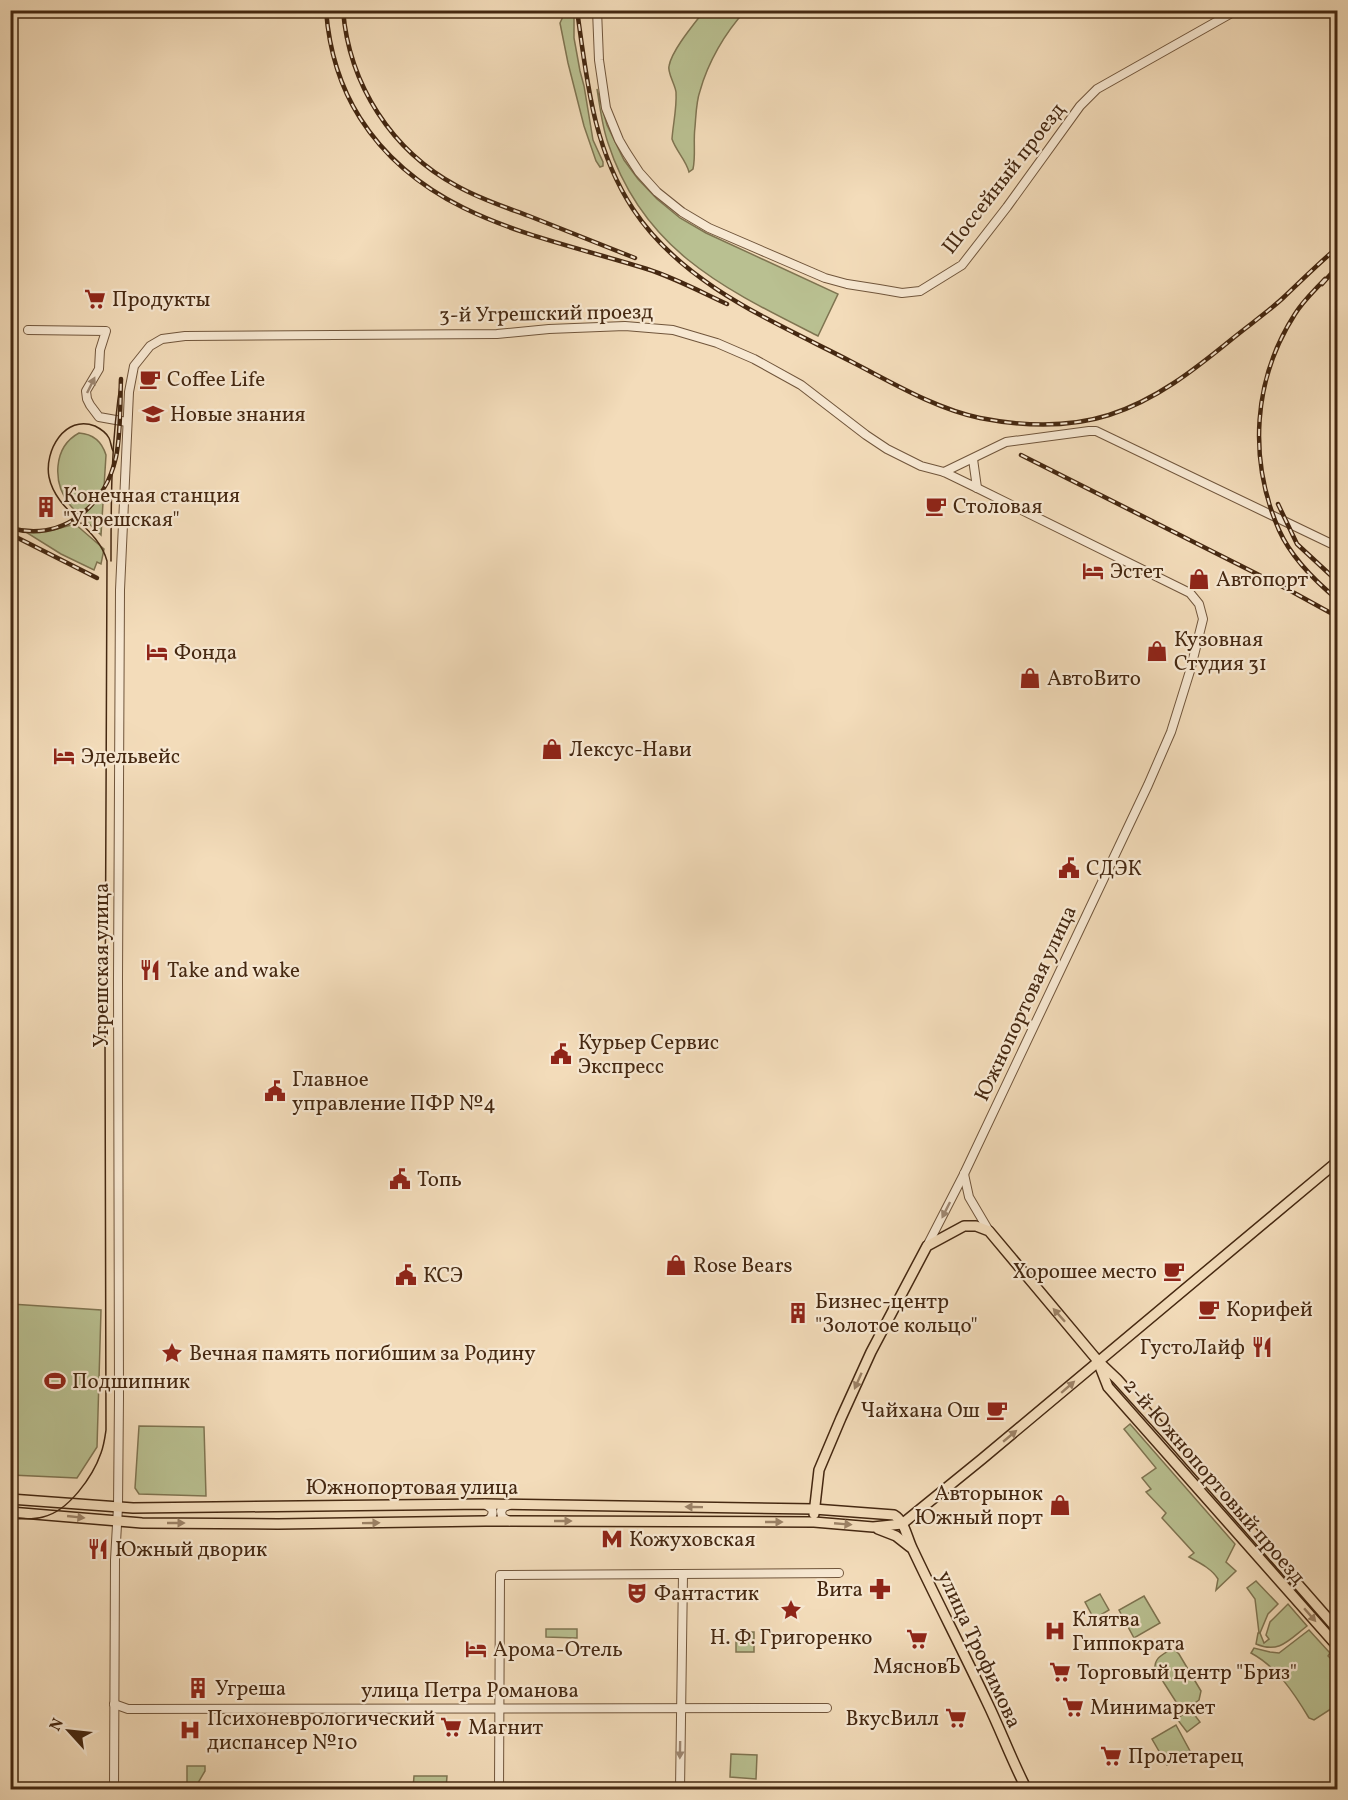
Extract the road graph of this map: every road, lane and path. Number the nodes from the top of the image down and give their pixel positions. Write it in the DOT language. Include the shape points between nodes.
graph roads {
  1 [pos="597,10"];
  2 [pos="1237,10"];
  3 [pos="28,330"];
  4 [pos="150,346"];
  5 [pos="127,422"];
  6 [pos="973,459"];
  7 [pos="944,472"];
  8 [pos="977,488"];
  9 [pos="1338,547"];
  10 [pos="1338,1161"];
  11 [pos="964,1174"];
  12 [pos="989,1231"];
  13 [pos="927,1246"];
  14 [pos="1098,1361"];
  15 [pos="1129,1393"];
  16 [pos="1120,1401"];
  17 [pos="10,1499"];
  18 [pos="37,1501"];
  19 [pos="485,1504"];
  20 [pos="509,1505"];
  21 [pos="118,1507"];
  22 [pos="814,1509"];
  23 [pos="10,1512"];
  24 [pos="36,1513"];
  25 [pos="117,1521"];
  26 [pos="485,1521"];
  27 [pos="509,1521"];
  28 [pos="814,1522"];
  29 [pos="902,1524"];
  30 [pos="873,1527"];
  31 [pos="913,1550"];
  32 [pos="839,1573"];
  33 [pos="683,1574"];
  34 [pos="1338,1630"];
  35 [pos="1338,1647"];
  36 [pos="114,1704"];
  37 [pos="500,1707"];
  38 [pos="681,1708"];
  39 [pos="827,1708"];
  40 [pos="114,1790"];
  41 [pos="499,1790"];
  42 [pos="680,1790"];
  43 [pos="1027,1790"];
  1 -- 2 [label="street, Шоссейный проезд" via="606,108 619,140 657,192 709,228 825,278 902,293 933,285 962,265 1080,106 1097,90"];
  5 -- 3 [label="street, one-way" via="99,417 87,399 86,391 99,369 106,331"];
  4 -- 5 [label="street, Угрешская улица" via="134,366"];
  4 -- 7 [label="street, 3-й Угрешский проезд" via="162,339 185,336 497,334 625,326 673,330 754,359 801,385 887,449 921,466"];
  5 -- 21 [label="street, Угрешская улица" via="118,740"];
  6 -- 7 [label="street"];
  6 -- 8 [label="street"];
  6 -- 9 [label="street" via="1014,440 1096,431"];
  7 -- 8 [label="street, 3-й Угрешский проезд"];
  8 -- 11 [label="street, Южнопортовая улица" via="1190,593 1199,604 1203,619 1171,732 1156,767"];
  10 -- 14 [label="main road"];
  11 -- 12 [label="street" via="969,1197"];
  11 -- 13 [label="street, Южнопортовая улица, one-way"];
  12 -- 13 [label="main road" via="964,1226"];
  14 -- 12 [label="main road, one-way"];
  13 -- 22 [label="main road, Южнопортовая улица, one-way" via="841,1418 819,1470"];
  14 -- 15 [label="main road, 2-й Южнопортовый проезд"];
  14 -- 16 [label="main road, 2-й Южнопортовый проезд" via="1108,1387"];
  29 -- 14 [label="main road, one-way"];
  15 -- 16 [label="main road" via="1121,1392"];
  15 -- 34 [label="main road, 2-й Южнопортовый проезд"];
  16 -- 35 [label="main road, 2-й Южнопортовый проезд, one-way"];
  17 -- 18 [label="main road, Южнопортовая улица"];
  18 -- 21 [label="main road, Южнопортовая улица"];
  18 -- 24 [label="main road" via="42,1507"];
  19 -- 20 [label="main road, Южнопортовая улица"];
  19 -- 21 [label="main road, Южнопортовая улица"];
  19 -- 26 [label="street" via="493,1514"];
  22 -- 20 [label="main road, Южнопортовая улица, one-way"];
  20 -- 27 [label="street" via="501,1512"];
  21 -- 25 [label="street, Угрешская улица"];
  22 -- 28 [label="main road, Южнопортовая улица"];
  22 -- 29 [label="main road, Южнопортовая улица" via="894,1515"];
  23 -- 24 [label="main road, Южнопортовая улица"];
  24 -- 25 [label="main road, Южнопортовая улица, one-way"];
  25 -- 26 [label="main road, Южнопортовая улица, one-way"];
  25 -- 36 [label="street, Угрешская улица"];
  26 -- 27 [label="main road, Южнопортовая улица"];
  27 -- 28 [label="main road, Южнопортовая улица, one-way"];
  28 -- 30 [label="main road, Южнопортовая улица, one-way"];
  29 -- 30 [label="main road, Южнопортовая улица"];
  29 -- 31 [label="main road, улица Трофимова"];
  30 -- 31 [label="main road" via="896,1536"];
  31 -- 43 [label="main road, улица Трофимова"];
  32 -- 33 [label="street"];
  33 -- 37 [label="street" via="500,1575"];
  33 -- 38 [label="street"];
  36 -- 37 [label="street, улица Петра Романова" via="128,1709"];
  36 -- 40 [label="street, Угрешская улица"];
  37 -- 38 [label="street, улица Петра Романова"];
  37 -- 41 [label="street"];
  38 -- 39 [label="street, улица Петра Романова"];
  38 -- 42 [label="street, one-way"];
}
